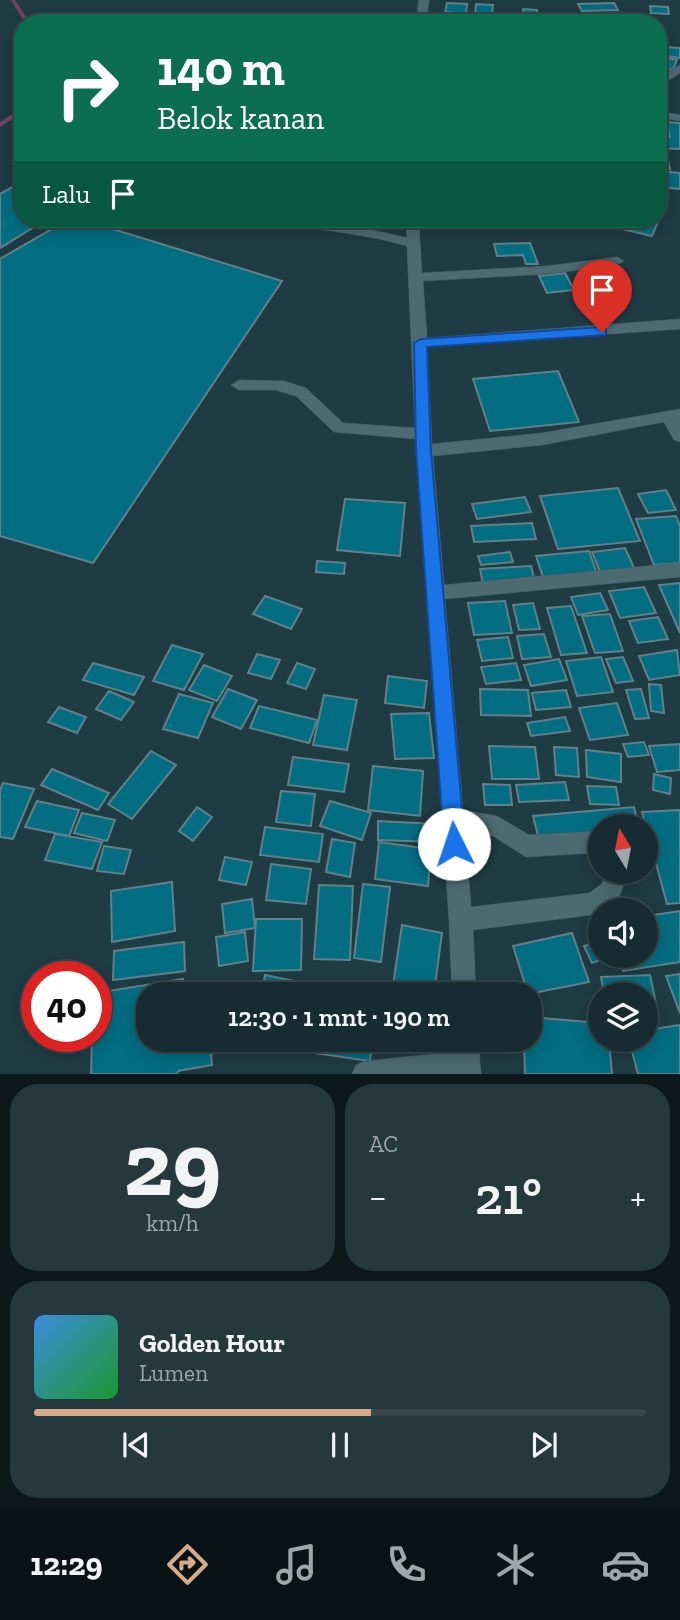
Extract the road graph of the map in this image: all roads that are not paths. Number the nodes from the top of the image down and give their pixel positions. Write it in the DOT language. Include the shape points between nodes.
graph roads {
  1 [pos="332,228"];
  2 [pos="413,228"];
  3 [pos="415,243"];
  4 [pos="617,261"];
  5 [pos="416,277"];
  6 [pos="680,324"];
  7 [pos="421,343"];
  8 [pos="239,385"];
  9 [pos="675,415"];
  10 [pos="680,436"];
  11 [pos="423,443"];
  12 [pos="680,570"];
  13 [pos="434,593"];
  14 [pos="453,819"];
  15 [pos="588,842"];
  16 [pos="615,884"];
  17 [pos="461,920"];
  18 [pos="464,982"];
  19 [pos="467,1059"];
  20 [pos="365,1074"];
  1 -- 3 [label="street"];
  2 -- 3 [label="street"];
  3 -- 5 [label="street"];
  4 -- 5 [label="street" via="547,271"];
  5 -- 7 [label="street"];
  6 -- 7 [label="street"];
  7 -- 11 [label="street"];
  8 -- 11 [label="street" via="299,390 340,428"];
  9 -- 10 [label="street"];
  9 -- 11 [label="street" via="541,439"];
  11 -- 13 [label="street"];
  12 -- 13 [label="street"];
  13 -- 14 [label="street"];
  14 -- 15 [label="street" via="497,826 526,846"];
  14 -- 17 [label="street"];
  16 -- 17 [label="street" via="608,896 592,904"];
  17 -- 18 [label="street"];
  19 -- 20 [label="street"];
}
